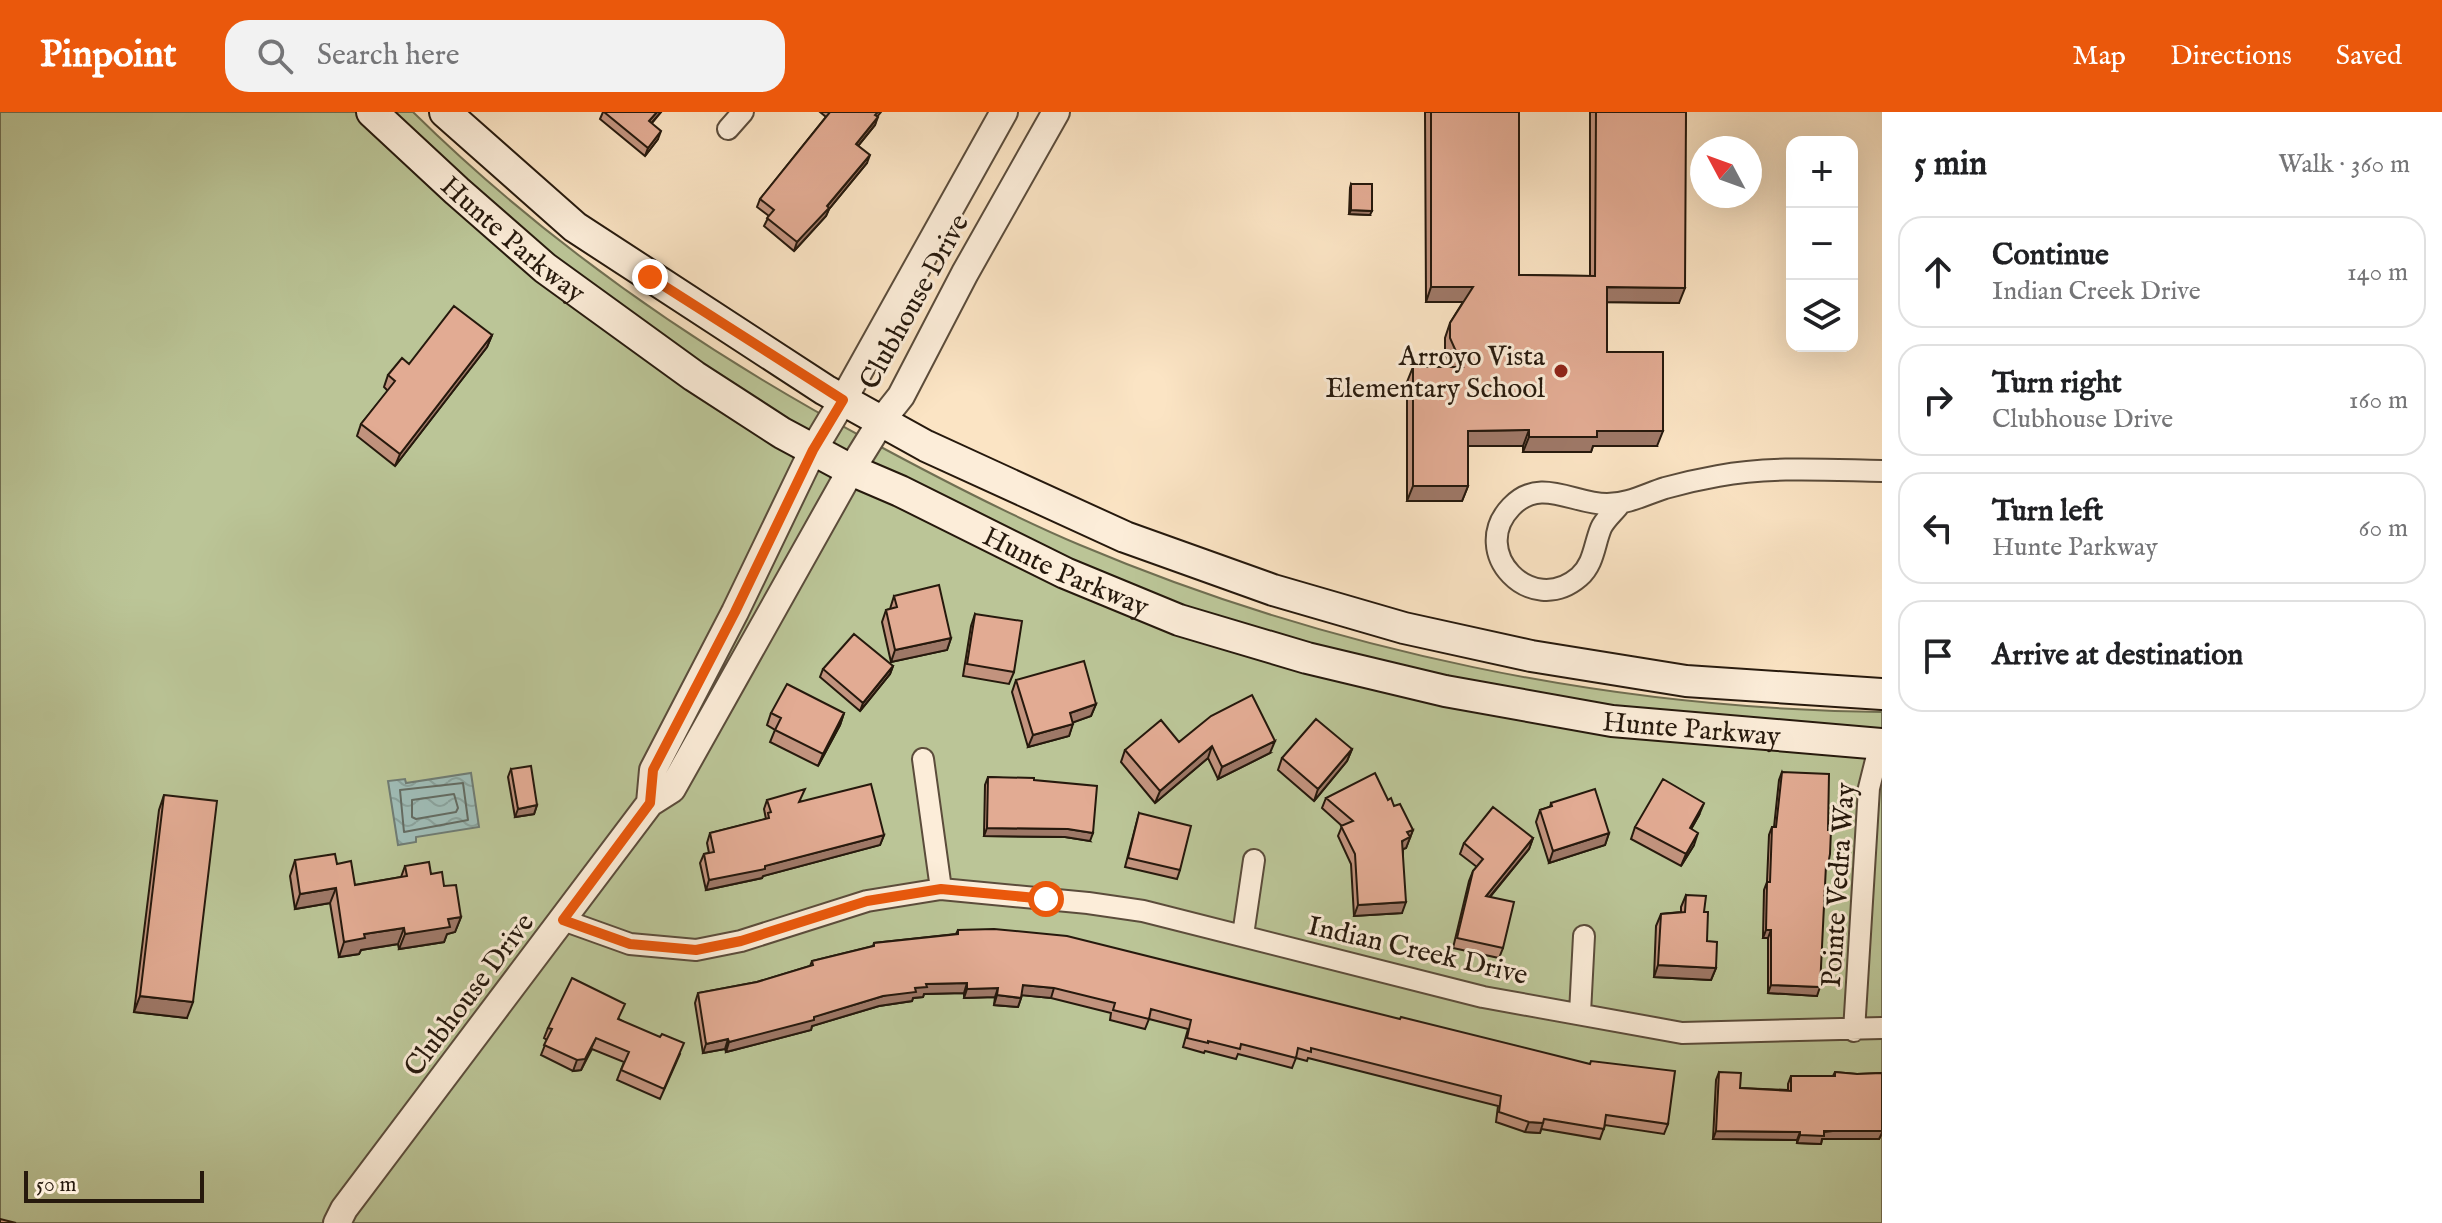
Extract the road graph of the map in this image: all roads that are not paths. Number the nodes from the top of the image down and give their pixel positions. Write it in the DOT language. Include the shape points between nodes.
graph roads {
  1 [pos="372,112"];
  2 [pos="445,112"];
  3 [pos="743,112"];
  4 [pos="1004,112"];
  5 [pos="1056,112"];
  6 [pos="728,129"];
  7 [pos="843,400"];
  8 [pos="882,420"];
  9 [pos="813,450"];
  10 [pos="851,470"];
  11 [pos="1882,471"];
  12 [pos="1620,504"];
  13 [pos="1882,694"];
  14 [pos="1881,744"];
  15 [pos="923,759"];
  16 [pos="650,803"];
  17 [pos="1254,860"];
  18 [pos="941,889"];
  19 [pos="563,920"];
  20 [pos="1243,935"];
  21 [pos="1584,936"];
  22 [pos="1580,1013"];
  23 [pos="1882,1028"];
  24 [pos="1854,1031"];
  25 [pos="337,1223"];
  1 -- 9 [label="main road, Hunte Parkway" via="545,268 694,376"];
  2 -- 7 [label="main road, Hunte Parkway" via="575,227"];
  3 -- 6 [label="street"];
  4 -- 7 [label="street, Clubhouse Drive"];
  5 -- 8 [label="street, Clubhouse Drive" via="901,396"];
  7 -- 8 [label="main road, Hunte Parkway"];
  7 -- 9 [label="street, Clubhouse Drive"];
  8 -- 10 [label="street, Clubhouse Drive"];
  8 -- 13 [label="main road, Hunte Parkway" via="926,446 1125,537 1273,590 1404,628 1531,656 1686,681"];
  9 -- 10 [label="main road, Hunte Parkway"];
  9 -- 16 [label="street, Clubhouse Drive" via="653,770"];
  10 -- 14 [label="main road, Hunte Parkway" via="1065,573 1179,620 1307,658 1445,691 1612,721"];
  10 -- 16 [label="street, Clubhouse Drive" via="672,789"];
  11 -- 12 [label="street" via="1718,476"];
  12 -- 12 [label="street" via="1532,493 1517,500 1498,526 1499,558 1521,583 1536,589 1568,585 1591,561 1602,525"];
  14 -- 24 [label="street, Pointe Vedra Way" via="1869,788"];
  15 -- 18 [label="street"];
  16 -- 19 [label="street, Clubhouse Drive"];
  17 -- 20 [label="street"];
  18 -- 19 [label="street, Indian Creek Drive" via="867,901 696,950 630,944"];
  18 -- 20 [label="street, Indian Creek Drive" via="1143,911"];
  19 -- 25 [label="street, Clubhouse Drive"];
  20 -- 22 [label="street, Indian Creek Drive" via="1483,997"];
  21 -- 22 [label="street"];
  22 -- 24 [label="street, Indian Creek Drive" via="1682,1033"];
  23 -- 24 [label="street, Indian Creek Drive"];
}
